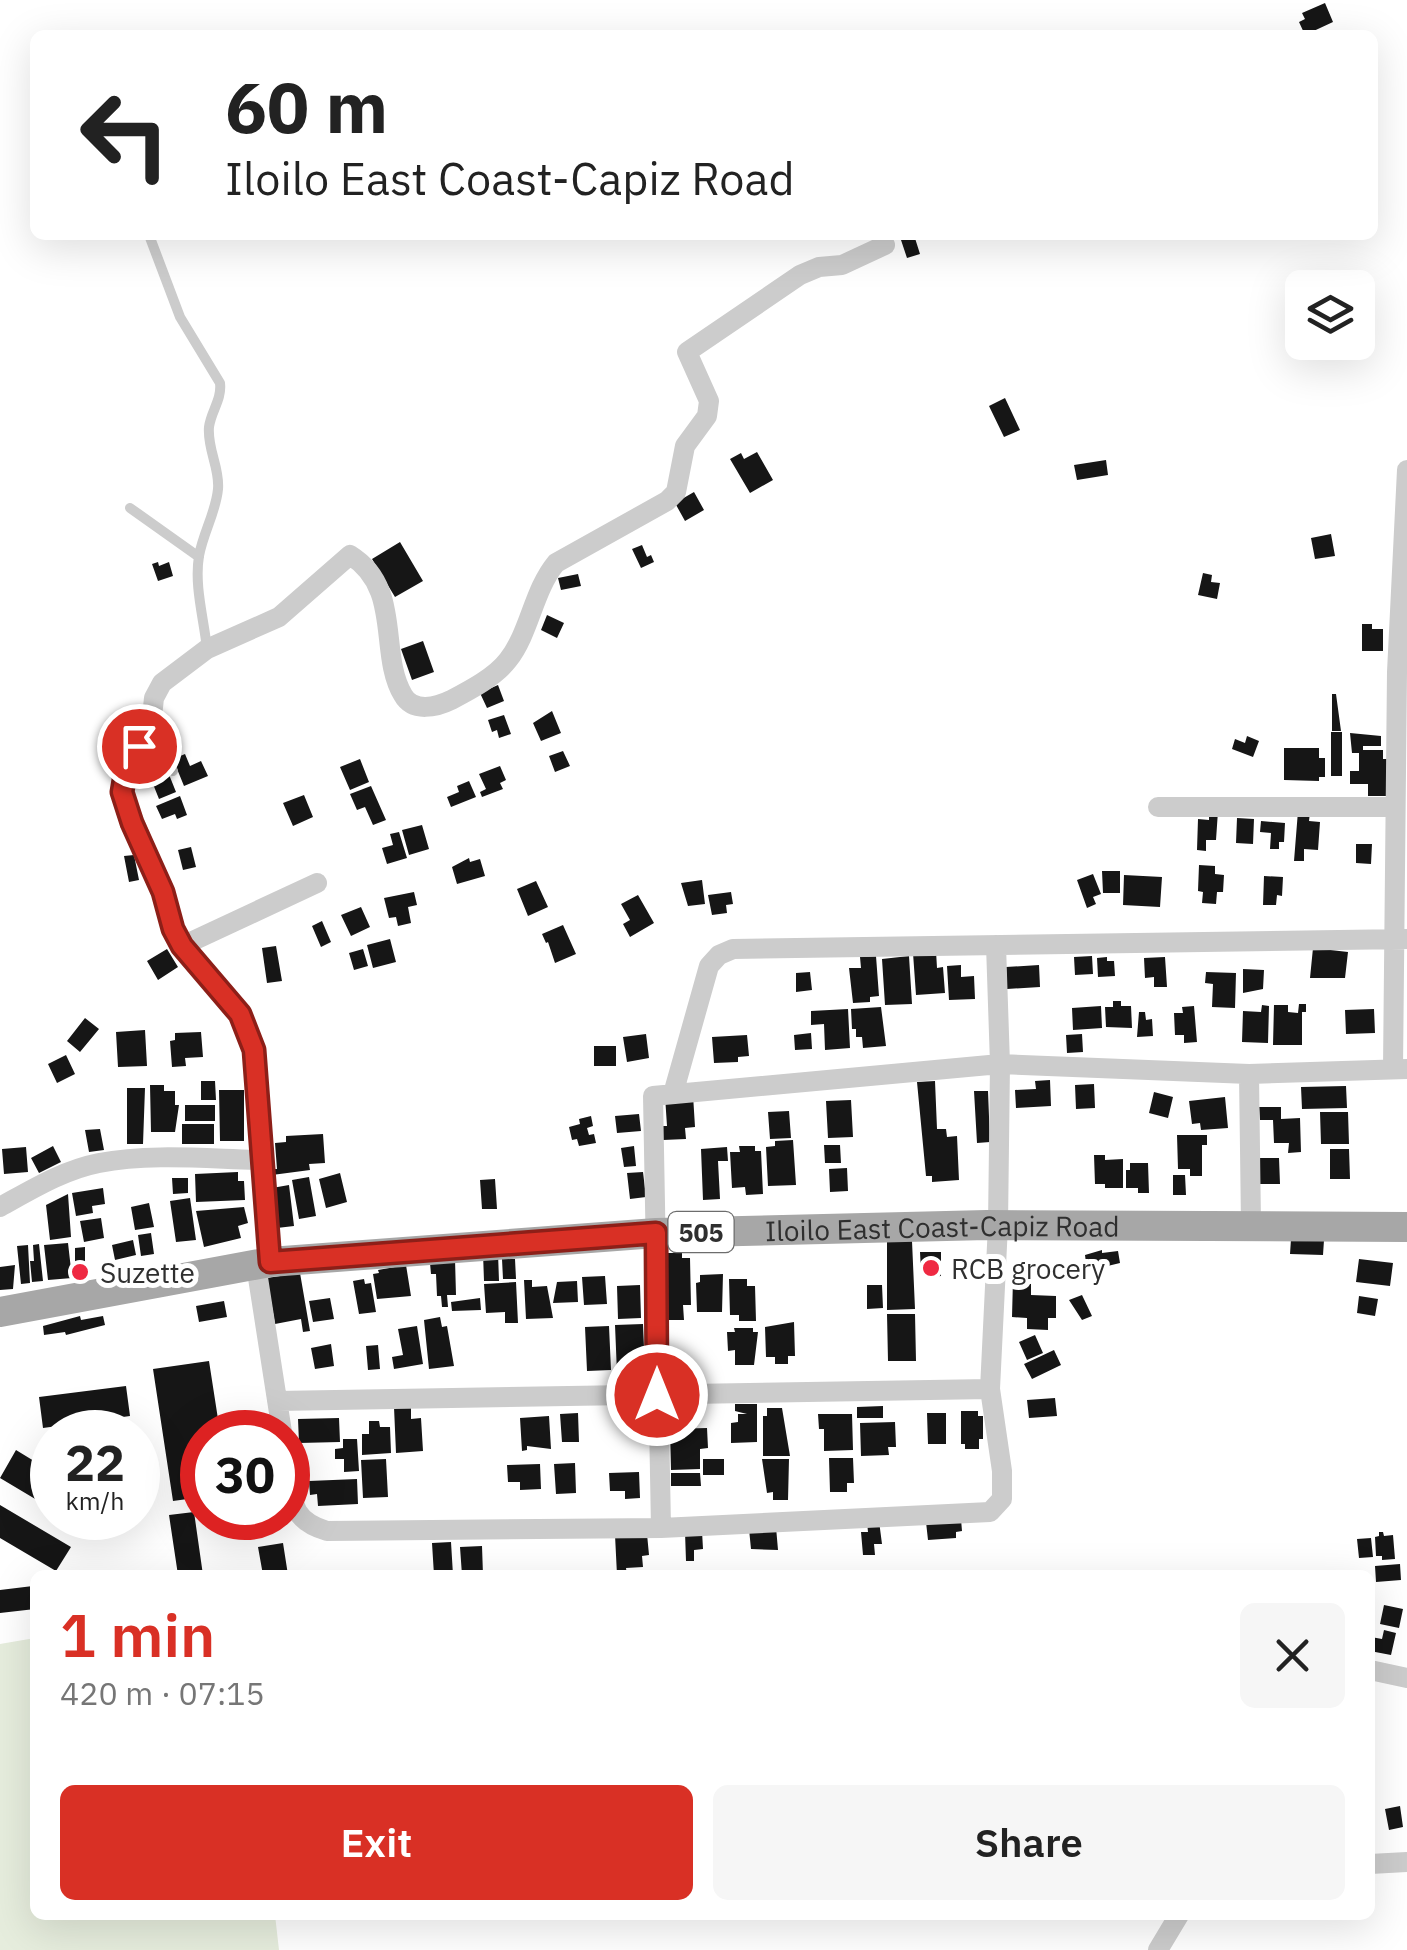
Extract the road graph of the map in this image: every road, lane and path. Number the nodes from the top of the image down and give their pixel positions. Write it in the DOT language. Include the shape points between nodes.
graph roads {
  1 [pos="152,240"];
  2 [pos="885,246"];
  3 [pos="1407,470"];
  4 [pos="130,508"];
  5 [pos="198,557"];
  6 [pos="207,649"];
  7 [pos="150,726"];
  8 [pos="174,771"];
  9 [pos="1158,807"];
  10 [pos="1399,810"];
  11 [pos="317,883"];
  12 [pos="1400,939"];
  13 [pos="996,945"];
  14 [pos="182,946"];
  15 [pos="1000,1064"];
  16 [pos="1400,1068"];
  17 [pos="1250,1074"];
  18 [pos="673,1094"];
  19 [pos="262,1160"];
  20 [pos="0,1208"];
  21 [pos="1251,1224"];
  22 [pos="998,1225"];
  23 [pos="1407,1227"];
  24 [pos="656,1233"];
  25 [pos="263,1264"];
  26 [pos="0,1312"];
  27 [pos="990,1389"];
  28 [pos="657,1395"];
  29 [pos="277,1401"];
  30 [pos="278,1410"];
  31 [pos="310,1526"];
  32 [pos="661,1528"];
  33 [pos="1375,1671"];
  34 [pos="1407,1678"];
  35 [pos="1407,1862"];
  36 [pos="1375,1864"];
  37 [pos="1176,1920"];
  38 [pos="1158,1950"];
  1 -- 5 [label="lane" via="180,317 220,382 210,425 218,495"];
  2 -- 6 [label="street" via="810,270 688,352 709,401 707,416 686,446 676,492 556,564 509,660 454,699 435,708 414,705 402,694 374,578 350,555 278,617"];
  3 -- 10 [label="street" via="1397,672"];
  4 -- 5 [label="lane"];
  5 -- 6 [label="lane"];
  6 -- 7 [label="street" via="162,683"];
  7 -- 8 [label="lane"];
  7 -- 14 [label="street" via="122,792"];
  9 -- 10 [label="street"];
  10 -- 12 [label="street"];
  11 -- 14 [label="street"];
  12 -- 13 [label="street"];
  12 -- 16 [label="street"];
  13 -- 15 [label="street"];
  13 -- 18 [label="street" via="733,949 719,955 709,966"];
  14 -- 19 [label="street" via="240,1014 254,1050"];
  15 -- 17 [label="street"];
  15 -- 18 [label="street"];
  15 -- 22 [label="street"];
  16 -- 17 [label="street"];
  17 -- 21 [label="street"];
  18 -- 24 [label="street" via="654,1096"];
  19 -- 20 [label="street" via="96,1163"];
  19 -- 25 [label="street"];
  21 -- 22 [label="main road, Iloilo East Coast-Capiz Road / 505"];
  21 -- 23 [label="main road, Iloilo East Coast-Capiz Road / 505"];
  22 -- 24 [label="main road, Iloilo East Coast-Capiz Road / 505"];
  22 -- 27 [label="street"];
  24 -- 25 [label="main road, Iloilo East Coast-Capiz Road / 505"];
  24 -- 28 [label="street"];
  25 -- 26 [label="main road, Iloilo East Coast-Capiz Road / 505"];
  25 -- 29 [label="street"];
  27 -- 28 [label="street"];
  27 -- 32 [label="street" via="1002,1499 990,1512"];
  28 -- 29 [label="street"];
  28 -- 32 [label="street"];
  29 -- 30 [label="street"];
  31 -- 32 [label="street" via="327,1532"];
  33 -- 34 [label="street"];
  35 -- 36 [label="street"];
  37 -- 38 [label="street"];
}
